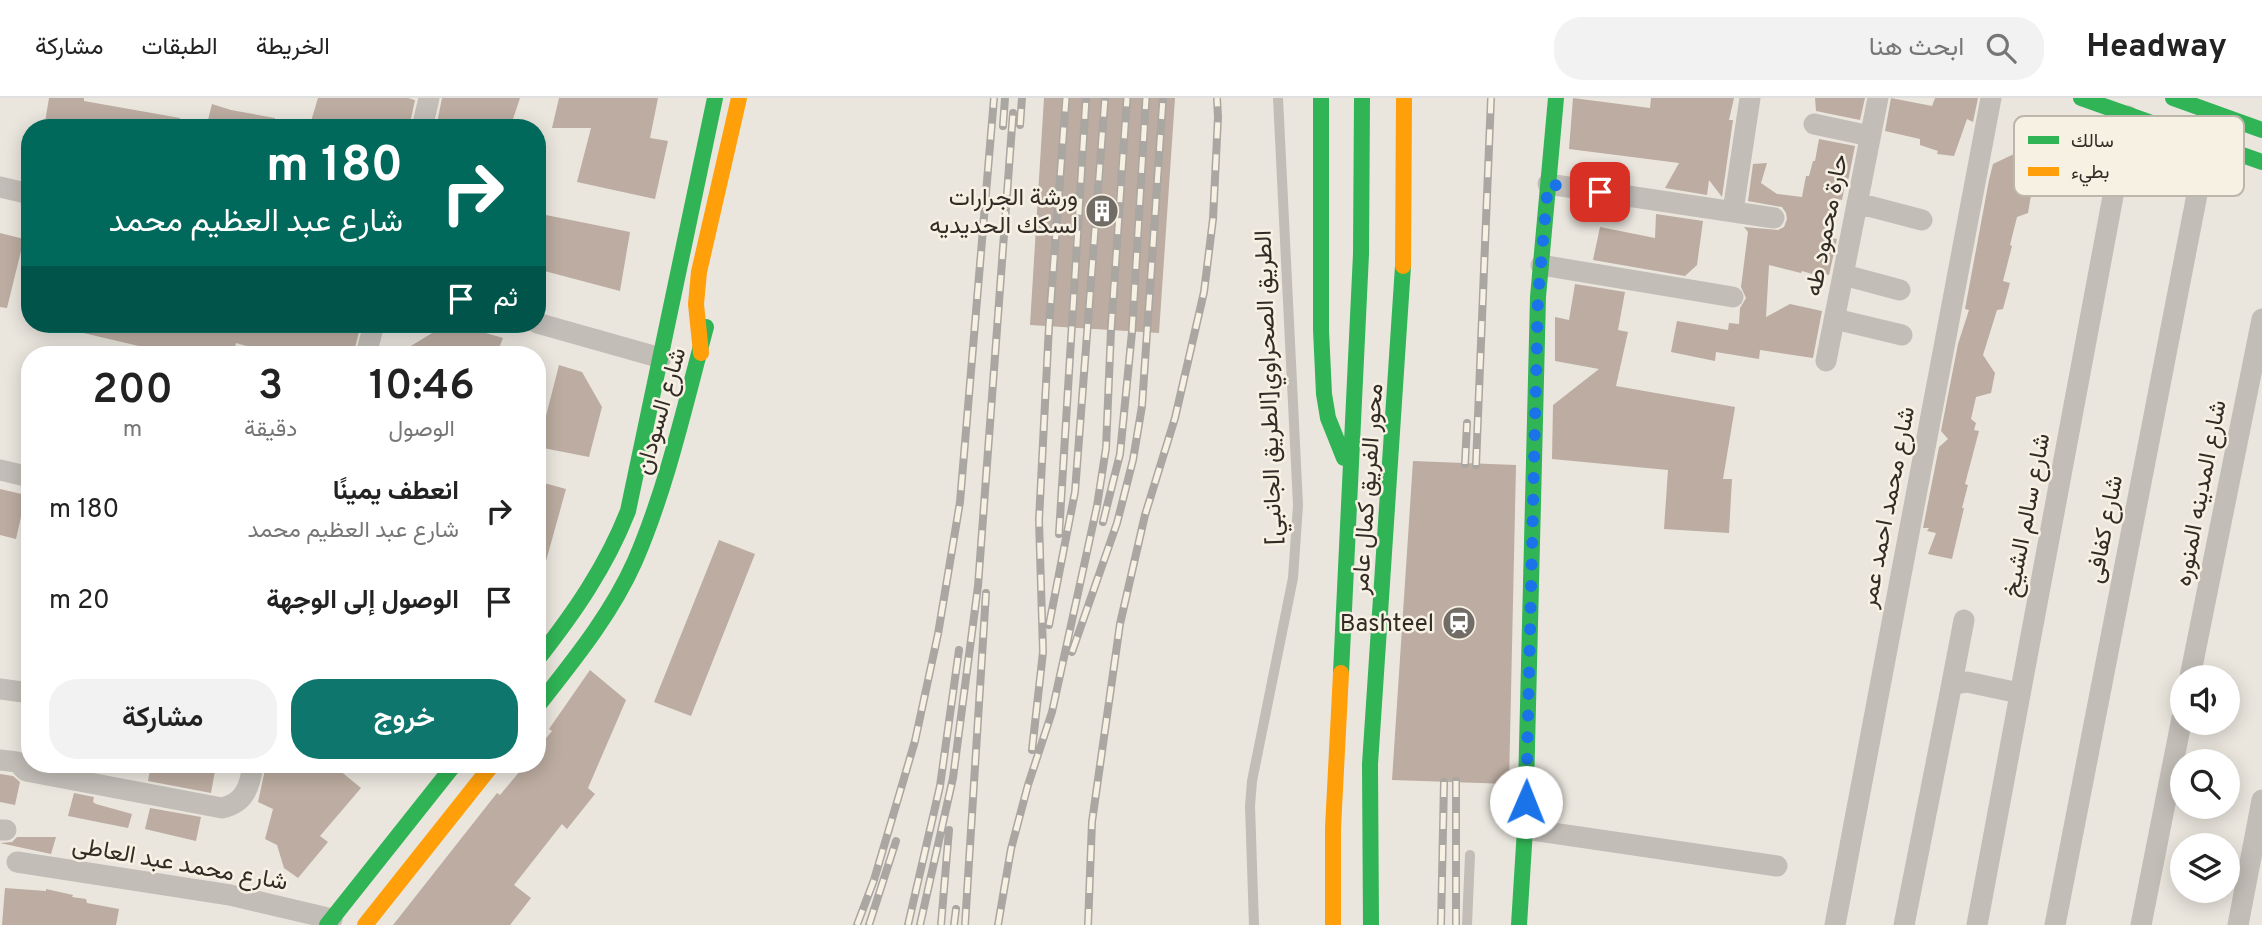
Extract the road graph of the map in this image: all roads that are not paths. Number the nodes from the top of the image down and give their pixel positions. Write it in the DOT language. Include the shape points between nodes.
graph roads {
  1 [pos="429,98"];
  2 [pos="715,98"];
  3 [pos="739,98"];
  4 [pos="1278,98"];
  5 [pos="1321,98"];
  6 [pos="1363,98"];
  7 [pos="1404,98"];
  8 [pos="1556,98"];
  9 [pos="1750,98"];
  10 [pos="1878,98"];
  11 [pos="1991,98"];
  12 [pos="2081,98"];
  13 [pos="2173,98"];
  14 [pos="2128,116"];
  15 [pos="2223,116"];
  16 [pos="424,119"];
  17 [pos="1814,124"];
  18 [pos="2244,124"];
  19 [pos="2262,130"];
  20 [pos="1870,136"];
  21 [pos="2244,156"];
  22 [pos="2262,162"];
  23 [pos="1548,184"];
  24 [pos="0,187"];
  25 [pos="21,192"];
  26 [pos="2113,196"];
  27 [pos="2197,196"];
  28 [pos="1857,203"];
  29 [pos="1733,211"];
  30 [pos="1774,218"];
  31 [pos="1922,220"];
  32 [pos="1541,265"];
  33 [pos="1844,275"];
  34 [pos="1900,289"];
  35 [pos="1733,297"];
  36 [pos="712,299"];
  37 [pos="2262,318"];
  38 [pos="1835,319"];
  39 [pos="546,326"];
  40 [pos="1887,339"];
  41 [pos="701,353"];
  42 [pos="661,358"];
  43 [pos="1826,361"];
  44 [pos="0,470"];
  45 [pos="21,475"];
  46 [pos="1351,477"];
  47 [pos="1964,620"];
  48 [pos="546,648"];
  49 [pos="2192,665"];
  50 [pos="1951,688"];
  51 [pos="0,689"];
  52 [pos="21,692"];
  53 [pos="2019,693"];
  54 [pos="546,695"];
  55 [pos="2179,735"];
  56 [pos="0,760"];
  57 [pos="21,764"];
  58 [pos="37,773"];
  59 [pos="251,773"];
  60 [pos="448,773"];
  61 [pos="486,773"];
  62 [pos="2262,800"];
  63 [pos="1525,830"];
  64 [pos="1470,855"];
  65 [pos="18,862"];
  66 [pos="1777,866"];
  67 [pos="330,922"];
  68 [pos="365,925"];
  69 [pos="1254,925"];
  70 [pos="1333,925"];
  71 [pos="1371,925"];
  72 [pos="1468,925"];
  73 [pos="1520,925"];
  74 [pos="1835,925"];
  75 [pos="1904,925"];
  76 [pos="1977,925"];
  77 [pos="2055,925"];
  78 [pos="2141,925"];
  79 [pos="2238,925"];
  1 -- 16 [label="street"];
  2 -- 42 [label="main road, شارع السودان"];
  3 -- 41 [label="main road" via="699,272 696,304"];
  4 -- 69 [label="lane, الطريق الصحراوي[الطريق الجانبي]" via="1298,505 1293,578 1252,781"];
  5 -- 46 [label="main road" via="1324,394 1328,418"];
  6 -- 46 [label="main road, محور الفريق كمال عامر"];
  7 -- 71 [label="main road, محور الفريق كمال عامر" via="1402,280 1370,764"];
  8 -- 23 [label="main road"];
  9 -- 29 [label="street"];
  10 -- 20 [label="street, حارة محمود طه"];
  11 -- 74 [label="street, شارع محمد احمد عمر"];
  12 -- 14 [label="main road"];
  13 -- 15 [label="main road"];
  17 -- 20 [label="street"];
  18 -- 19 [label="main road"];
  20 -- 28 [label="street, حارة محمود طه"];
  21 -- 22 [label="main road"];
  23 -- 29 [label="street"];
  23 -- 32 [label="main road"];
  24 -- 25 [label="street"];
  26 -- 53 [label="street, شارع سالم الشيخ"];
  27 -- 77 [label="street, شارع كفافى"];
  28 -- 31 [label="street"];
  28 -- 33 [label="street, حارة محمود طه"];
  29 -- 30 [label="street"];
  32 -- 35 [label="street"];
  32 -- 63 [label="main road"];
  33 -- 34 [label="street"];
  33 -- 38 [label="street, حارة محمود طه"];
  36 -- 41 [label="main road, شارع السودان"];
  37 -- 49 [label="street, شارع المدينه المنوره"];
  38 -- 40 [label="street"];
  38 -- 43 [label="street, حارة محمود طه"];
  39 -- 42 [label="street"];
  41 -- 54 [label="main road, شارع السودان" via="662,489 634,563 595,632"];
  42 -- 48 [label="main road, شارع السودان" via="619,537 593,588"];
  44 -- 45 [label="street"];
  46 -- 70 [label="main road, محور الفريق كمال عامر" via="1333,828"];
  47 -- 50 [label="street"];
  50 -- 53 [label="street" via="1967,682"];
  50 -- 75 [label="street"];
  51 -- 52 [label="street"];
  53 -- 76 [label="street, شارع سالم الشيخ"];
  55 -- 78 [label="street"];
  56 -- 57 [label="street"];
  58 -- 59 [label="street" via="222,808 238,802"];
  60 -- 67 [label="main road"];
  61 -- 68 [label="main road"];
  62 -- 79 [label="street"];
  63 -- 66 [label="street"];
  63 -- 73 [label="main road"];
  64 -- 72 [label="lane"];
  65 -- 67 [label="street, شارع محمد عبد العاطى" via="230,895"];
}
